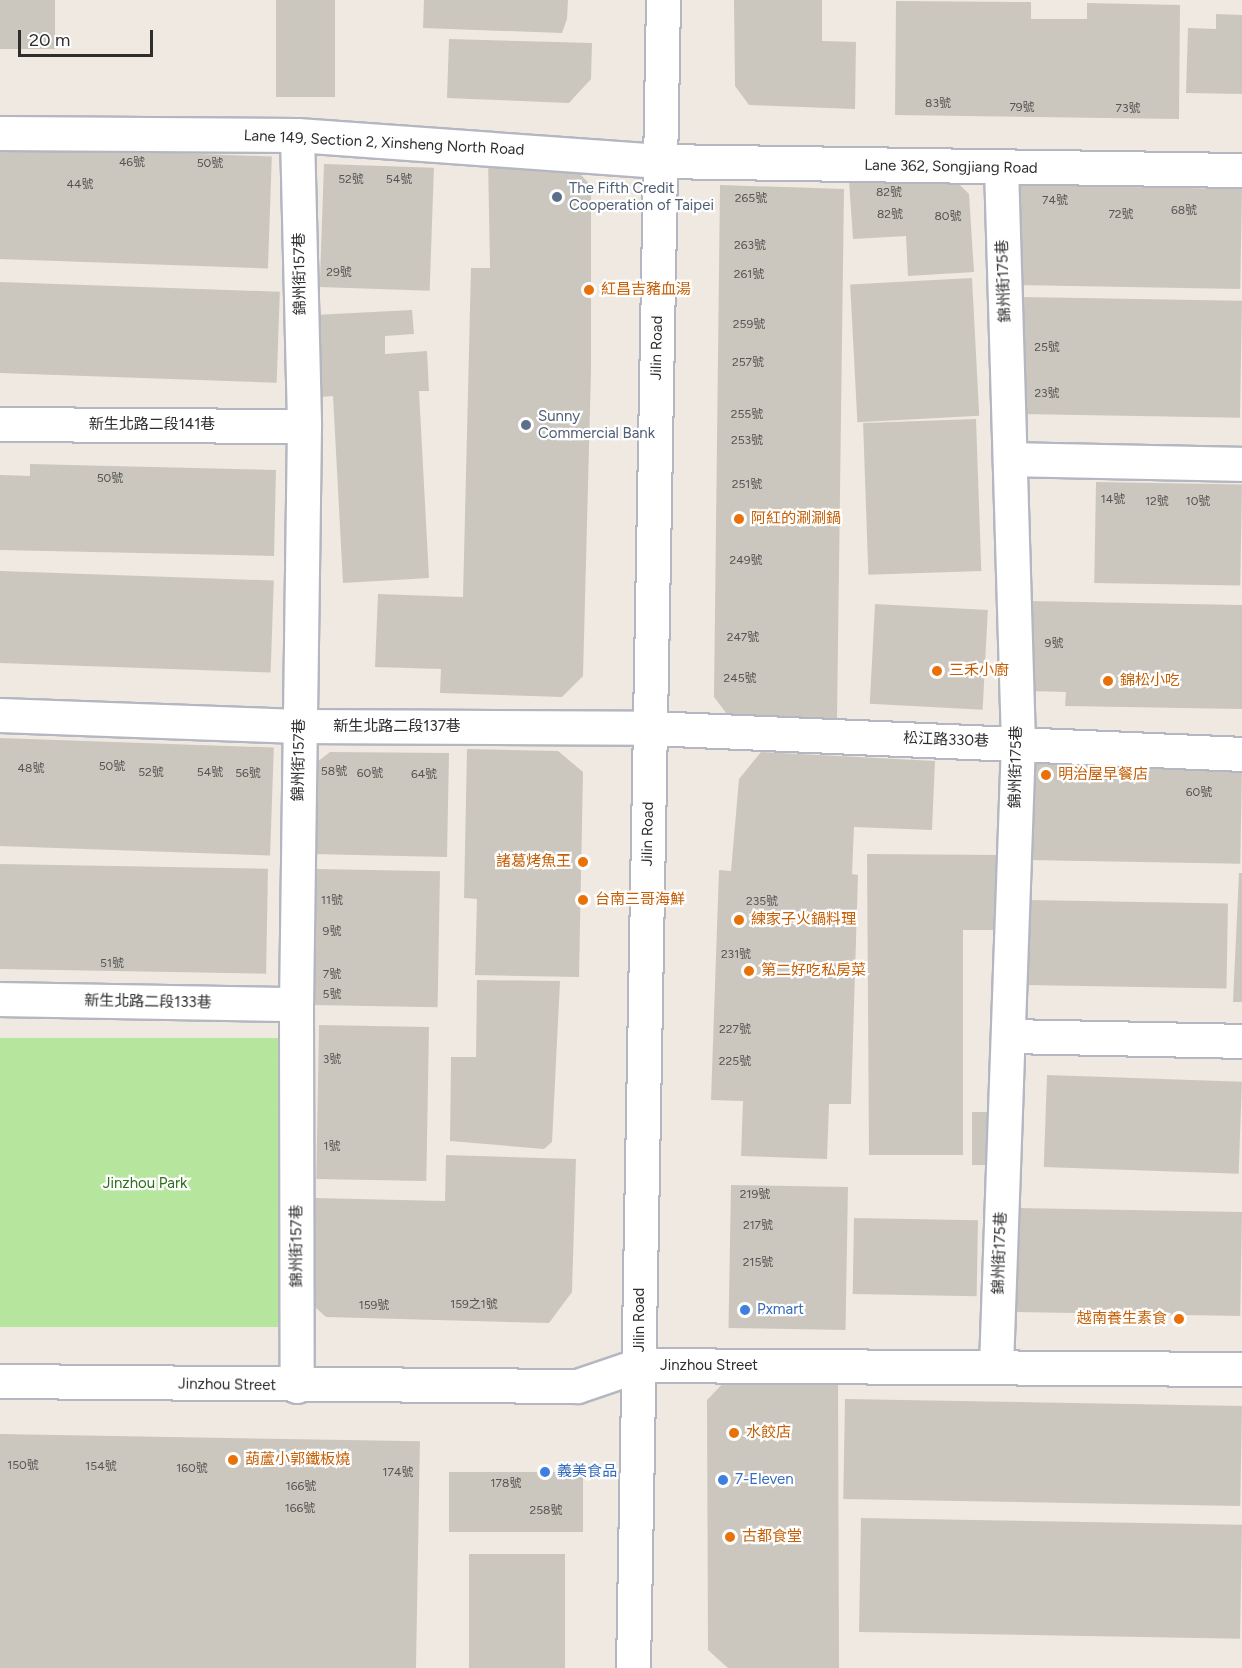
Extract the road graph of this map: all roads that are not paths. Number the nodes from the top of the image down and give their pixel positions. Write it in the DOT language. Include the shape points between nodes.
graph roads {
  1 [pos="663,0"];
  2 [pos="0,134"];
  3 [pos="297,135"];
  4 [pos="660,161"];
  5 [pos="1001,168"];
  6 [pos="1242,170"];
  7 [pos="0,424"];
  8 [pos="304,426"];
  9 [pos="1010,459"];
  10 [pos="1242,465"];
  11 [pos="0,715"];
  12 [pos="299,726"];
  13 [pos="650,728"];
  14 [pos="1018,743"];
  15 [pos="1242,754"];
  16 [pos="0,999"];
  17 [pos="296,1004"];
  18 [pos="1008,1036"];
  19 [pos="1242,1041"];
  20 [pos="639,1365"];
  21 [pos="996,1366"];
  22 [pos="1242,1370"];
  23 [pos="0,1382"];
  24 [pos="297,1386"];
  25 [pos="633,1668"];
  1 -- 4 [label="street, Jilin Road"];
  2 -- 3 [label="street, Lane 149, Section 2, Xinsheng North Road"];
  3 -- 4 [label="street, Lane 149, Section 2, Xinsheng North Road"];
  3 -- 8 [label="street, 錦州街157巷"];
  4 -- 5 [label="street, Lane 362, Songjiang Road"];
  4 -- 13 [label="street, Jilin Road"];
  5 -- 6 [label="street, Lane 362, Songjiang Road"];
  5 -- 9 [label="street, 錦州街175巷"];
  7 -- 8 [label="street, 新生北路二段141巷"];
  8 -- 12 [label="street, 錦州街157巷"];
  9 -- 10 [label="street"];
  9 -- 14 [label="street, 錦州街175巷"];
  11 -- 12 [label="street, 新生北路二段137巷"];
  12 -- 13 [label="street, 新生北路二段137巷"];
  12 -- 17 [label="street, 錦州街157巷"];
  13 -- 14 [label="street, 松江路330巷"];
  13 -- 20 [label="street, Jilin Road"];
  14 -- 15 [label="street, 松江路330巷"];
  14 -- 18 [label="street, 錦州街175巷"];
  16 -- 17 [label="street, 新生北路二段133巷"];
  17 -- 24 [label="street, 錦州街157巷"];
  18 -- 19 [label="street"];
  18 -- 21 [label="street, 錦州街175巷"];
  20 -- 21 [label="street, Jinzhou Street"];
  20 -- 24 [label="street, Jinzhou Street" via="577,1386"];
  20 -- 25 [label="street, Jilin Road"];
  21 -- 22 [label="street, Jinzhou Street"];
  23 -- 24 [label="street, Jinzhou Street"];
}
